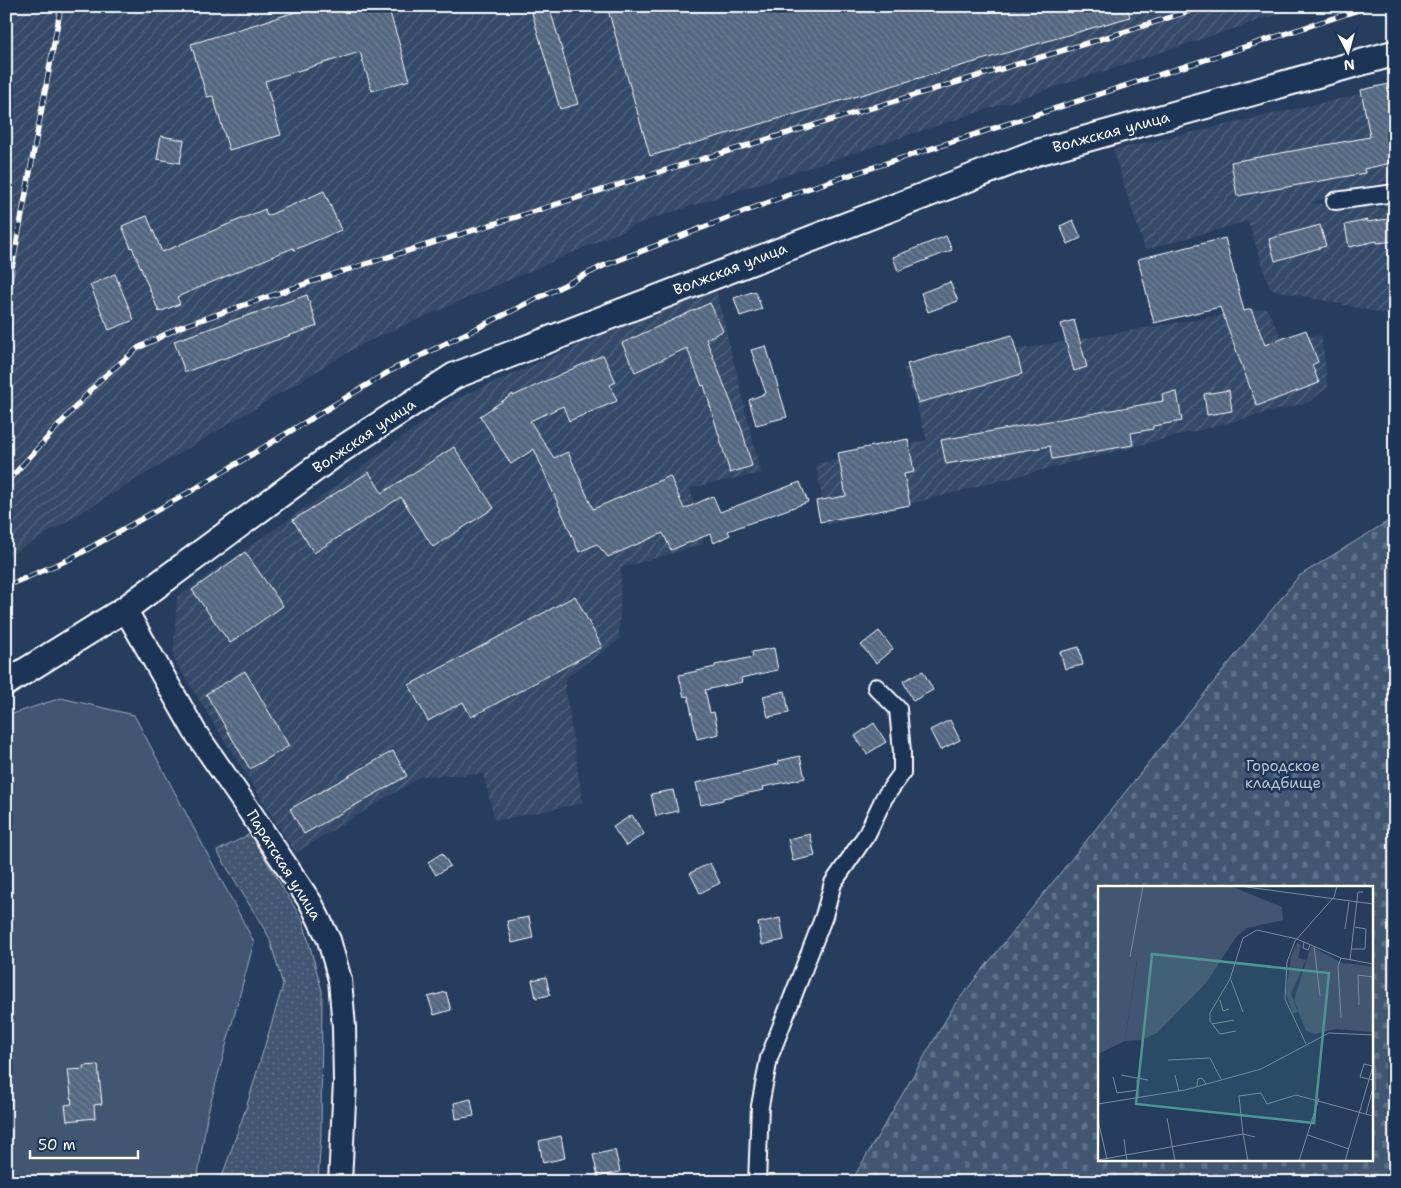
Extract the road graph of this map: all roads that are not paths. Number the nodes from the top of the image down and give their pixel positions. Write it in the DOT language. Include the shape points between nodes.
graph roads {
  1 [pos="1395,53"];
  2 [pos="1395,193"];
  3 [pos="1335,201"];
  4 [pos="125,609"];
  5 [pos="6,684"];
  6 [pos="876,687"];
  7 [pos="340,1182"];
  8 [pos="757,1182"];
  1 -- 4 [label="main road, Волжская улица" via="1035,153 454,376 339,451"];
  2 -- 3 [label="street"];
  4 -- 5 [label="main road, Волжская улица"];
  4 -- 7 [label="main road, Паратская улица" via="195,732 311,903 329,940 340,980 344,1027"];
  6 -- 8 [label="street" via="898,709 902,774 884,798 867,834 833,883 824,916 769,1058 760,1106"];
}
